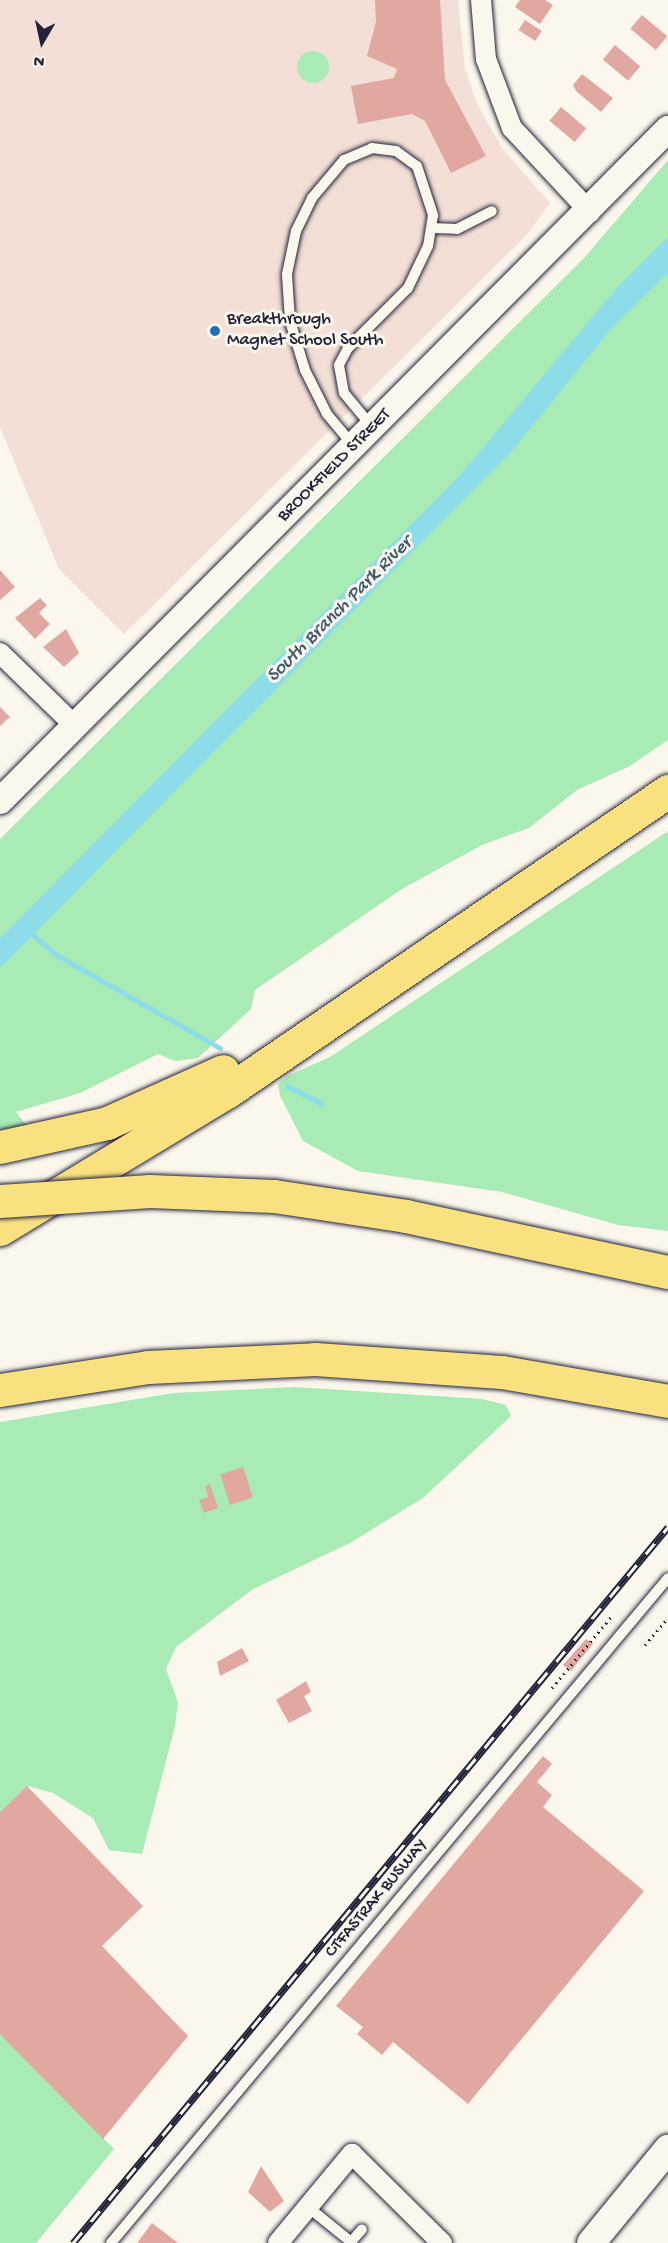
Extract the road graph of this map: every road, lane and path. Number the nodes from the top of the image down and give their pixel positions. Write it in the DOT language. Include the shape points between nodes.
graph roads {
  1 [pos="481,0"];
  2 [pos="668,129"];
  3 [pos="492,211"];
  4 [pos="590,212"];
  5 [pos="432,228"];
  6 [pos="373,428"];
  7 [pos="354,447"];
  8 [pos="0,653"];
  9 [pos="75,726"];
  10 [pos="668,768"];
  11 [pos="668,791"];
  12 [pos="0,801"];
  13 [pos="0,1147"];
  14 [pos="0,1201"];
  15 [pos="0,1229"];
  16 [pos="668,1272"];
  17 [pos="0,1390"];
  18 [pos="668,1401"];
  19 [pos="668,1578"];
  20 [pos="612,1617"];
  21 [pos="668,1617"];
  22 [pos="645,1645"];
  23 [pos="552,1688"];
  24 [pos="668,2149"];
  25 [pos="308,2207"];
  26 [pos="362,2229"];
  27 [pos="350,2242"];
  28 [pos="111,2243"];
  29 [pos="278,2243"];
  30 [pos="442,2243"];
  31 [pos="591,2243"];
  1 -- 4 [label="street" via="486,59 512,128"];
  2 -- 4 [label="street, BROOKFIELD STREET"];
  3 -- 5 [label="lane" via="457,229"];
  4 -- 6 [label="street, BROOKFIELD STREET"];
  5 -- 6 [label="lane" via="408,288 348,348 339,365 344,393"];
  5 -- 7 [label="lane" via="432,202 417,166 396,151 372,148 356,152 332,173 296,231 287,299 296,345 327,414"];
  6 -- 7 [label="street, BROOKFIELD STREET"];
  7 -- 9 [label="street, BROOKFIELD STREET"];
  8 -- 9 [label="street"];
  9 -- 12 [label="street, BROOKFIELD STREET"];
  10 -- 13 [label="highway" via="215,1076 107,1123"];
  11 -- 15 [label="highway" via="228,1091"];
  14 -- 16 [label="highway, bridge" via="140,1191 274,1196 406,1216"];
  17 -- 18 [label="highway" via="128,1369 235,1360 341,1359 472,1368"];
  19 -- 28 [label="lane, CTFASTRAK BUSWAY"];
  20 -- 23 [label="path"];
  21 -- 22 [label="path"];
  24 -- 31 [label="main road"];
  25 -- 27 [label="lane"];
  25 -- 29 [label="street"];
  25 -- 30 [label="street" via="352,2154"];
  26 -- 27 [label="lane"];
}
